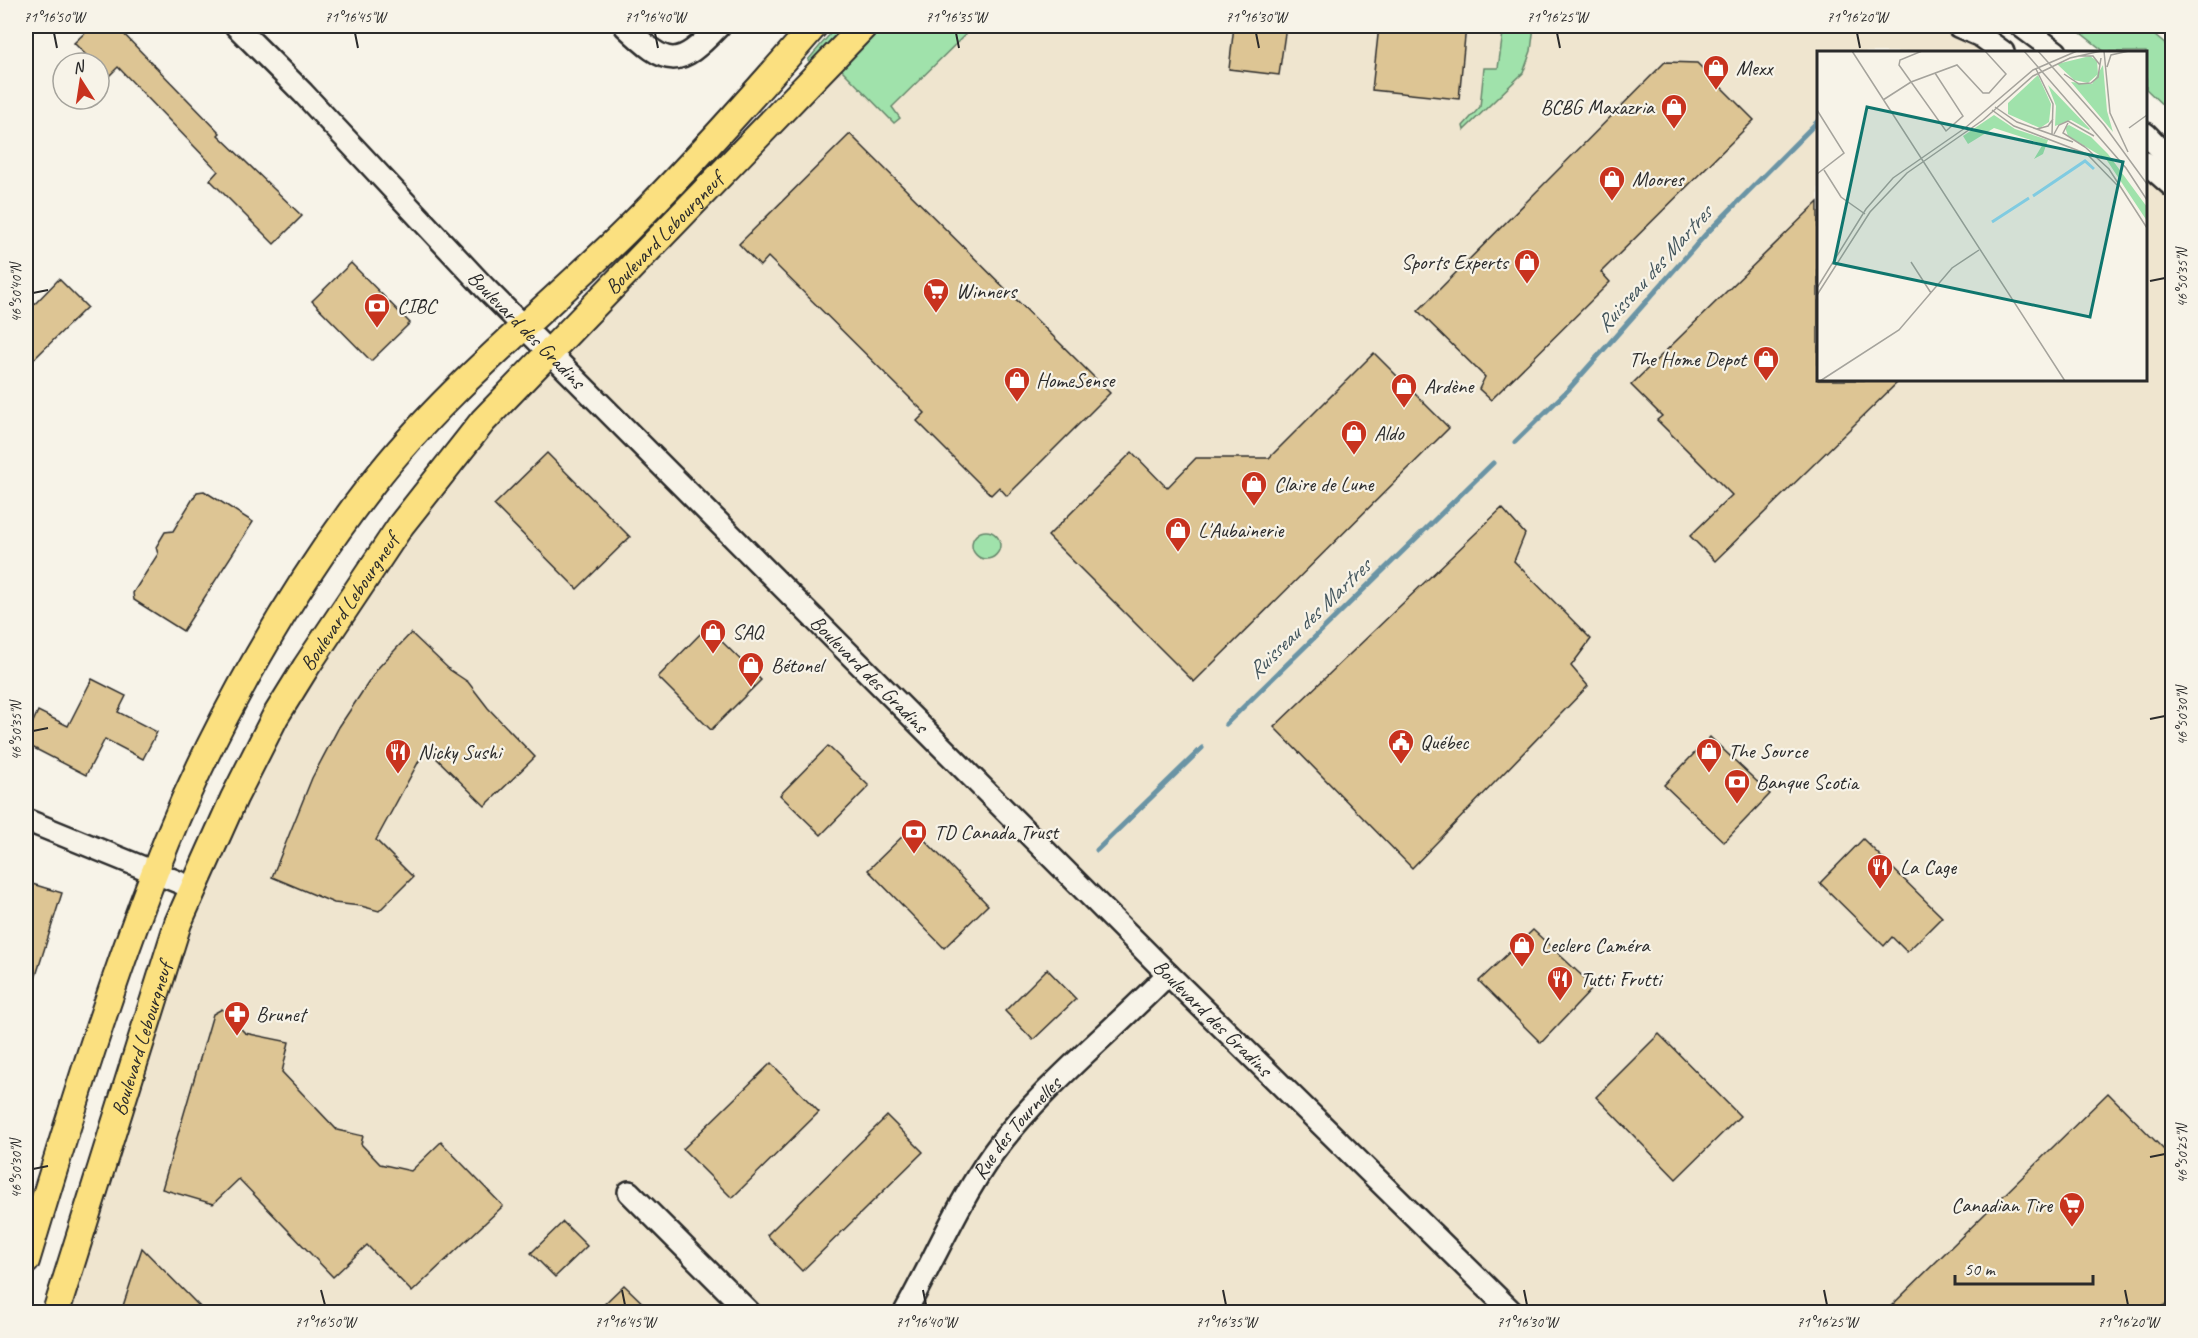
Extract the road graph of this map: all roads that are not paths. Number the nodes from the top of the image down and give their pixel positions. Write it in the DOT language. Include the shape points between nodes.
graph roads {
  1 [pos="236,26"];
  2 [pos="625,26"];
  3 [pos="720,26"];
  4 [pos="814,26"];
  5 [pos="864,26"];
  6 [pos="1958,26"];
  7 [pos="2021,26"];
  8 [pos="2002,51"];
  9 [pos="2055,51"];
  10 [pos="2147,136"];
  11 [pos="2172,161"];
  12 [pos="2147,165"];
  13 [pos="2172,186"];
  14 [pos="523,325"];
  15 [pos="549,352"];
  16 [pos="26,820"];
  17 [pos="155,873"];
  18 [pos="194,888"];
  19 [pos="1168,974"];
  20 [pos="629,1192"];
  21 [pos="26,1261"];
  22 [pos="56,1312"];
  23 [pos="748,1312"];
  24 [pos="906,1312"];
  25 [pos="1512,1312"];
  1 -- 14 [label="street, Boulevard des Gradins"];
  2 -- 3 [label="street" via="652,52 675,59 700,45"];
  4 -- 14 [label="main road, Boulevard Lebourgneuf" via="728,125 625,232"];
  5 -- 15 [label="main road, Boulevard Lebourgneuf"];
  6 -- 8 [label="street"];
  7 -- 9 [label="street"];
  10 -- 11 [label="street"];
  12 -- 13 [label="street"];
  14 -- 15 [label="street, Boulevard des Gradins"];
  14 -- 17 [label="main road, Boulevard Lebourgneuf" via="426,420 338,531 246,681 204,762"];
  15 -- 18 [label="main road, Boulevard Lebourgneuf" via="503,398 443,469 306,667 268,728"];
  15 -- 19 [label="street, Boulevard des Gradins"];
  16 -- 17 [label="street"];
  17 -- 18 [label="street"];
  17 -- 21 [label="main road, Boulevard Lebourgneuf"];
  18 -- 22 [label="main road, Boulevard Lebourgneuf" via="151,1003"];
  19 -- 24 [label="street, Rue des Tournelles" via="1054,1085 995,1150 977,1176"];
  19 -- 25 [label="street, Boulevard des Gradins"];
  20 -- 23 [label="street"];
}
